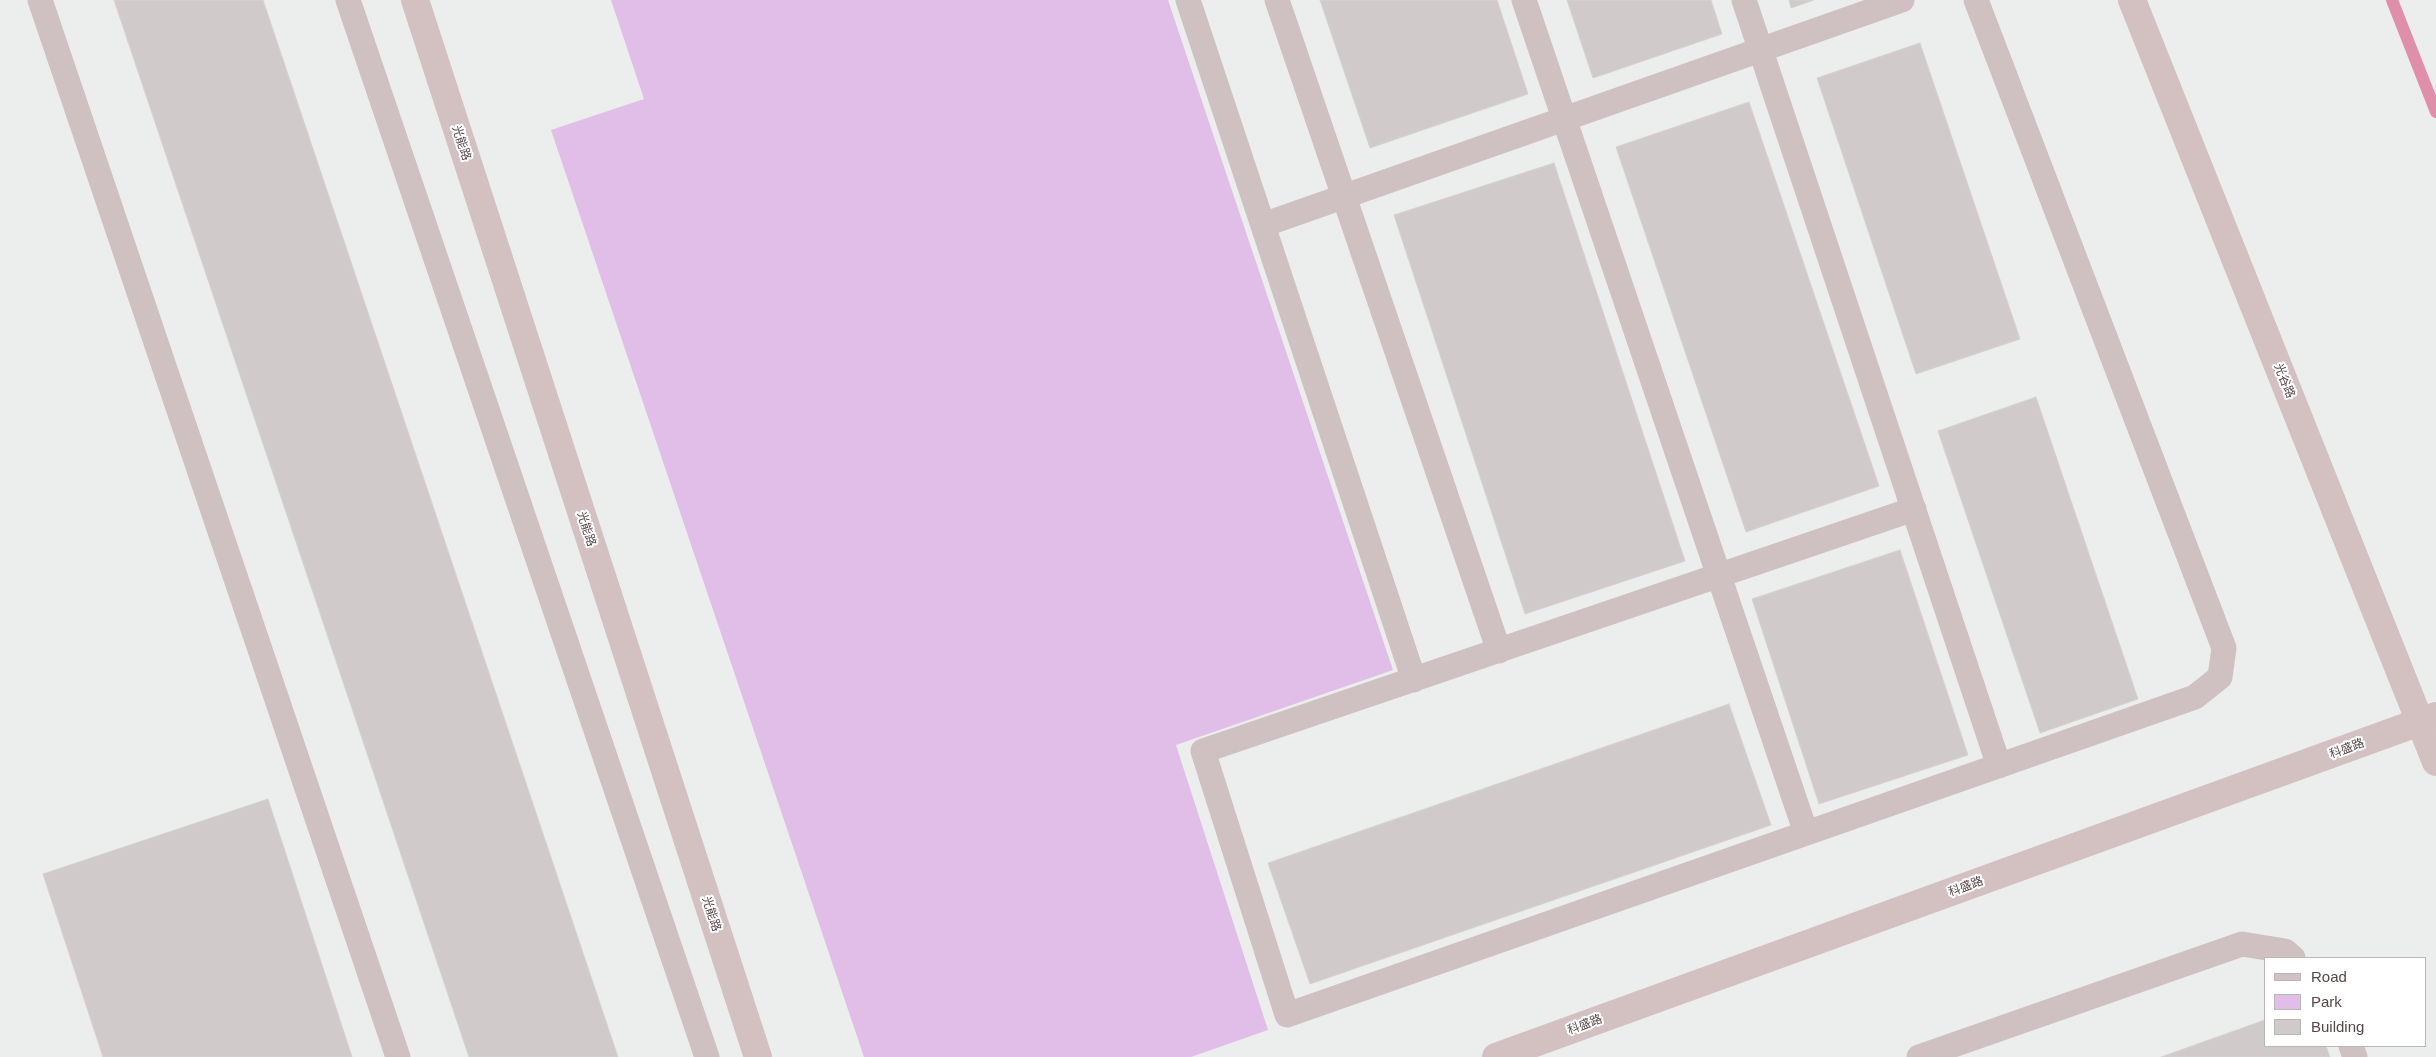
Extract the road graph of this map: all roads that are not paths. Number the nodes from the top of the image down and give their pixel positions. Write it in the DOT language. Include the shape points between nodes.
graph roads {
  1 [pos="40,0"];
  2 [pos="348,0"];
  3 [pos="415,0"];
  4 [pos="1188,0"];
  5 [pos="1277,0"];
  6 [pos="1524,0"];
  7 [pos="1744,0"];
  8 [pos="1902,0"];
  9 [pos="1976,0"];
  10 [pos="2132,0"];
  11 [pos="1761,50"];
  12 [pos="1564,119"];
  13 [pos="1346,196"];
  14 [pos="1264,225"];
  15 [pos="1914,509"];
  16 [pos="1719,576"];
  17 [pos="1499,651"];
  18 [pos="1414,680"];
  19 [pos="2428,719"];
  20 [pos="2436,762"];
  21 [pos="1999,766"];
  22 [pos="1806,833"];
  23 [pos="2292,957"];
  24 [pos="398,1057"];
  25 [pos="707,1057"];
  26 [pos="758,1057"];
  27 [pos="1496,1057"];
  28 [pos="1919,1057"];
  1 -- 24 [label="lane"];
  2 -- 25 [label="lane"];
  3 -- 26 [label="street, 光能路"];
  4 -- 14 [label="lane"];
  5 -- 13 [label="lane"];
  6 -- 12 [label="lane"];
  7 -- 11 [label="lane"];
  8 -- 11 [label="lane"];
  9 -- 21 [label="lane" via="2224,648 2220,677 2194,698"];
  10 -- 19 [label="street, 光谷路"];
  11 -- 12 [label="lane"];
  11 -- 15 [label="lane"];
  12 -- 13 [label="lane"];
  12 -- 16 [label="lane"];
  13 -- 14 [label="lane"];
  13 -- 17 [label="lane"];
  14 -- 18 [label="lane"];
  15 -- 16 [label="lane"];
  15 -- 21 [label="lane"];
  16 -- 17 [label="lane"];
  16 -- 22 [label="lane"];
  17 -- 18 [label="lane"];
  18 -- 22 [label="lane" via="1203,751 1287,1015"];
  19 -- 20 [label="street, 光谷路"];
  19 -- 27 [label="street, 科盛路"];
  21 -- 22 [label="lane"];
  23 -- 28 [label="lane" via="2285,952 2242,944"];
}
